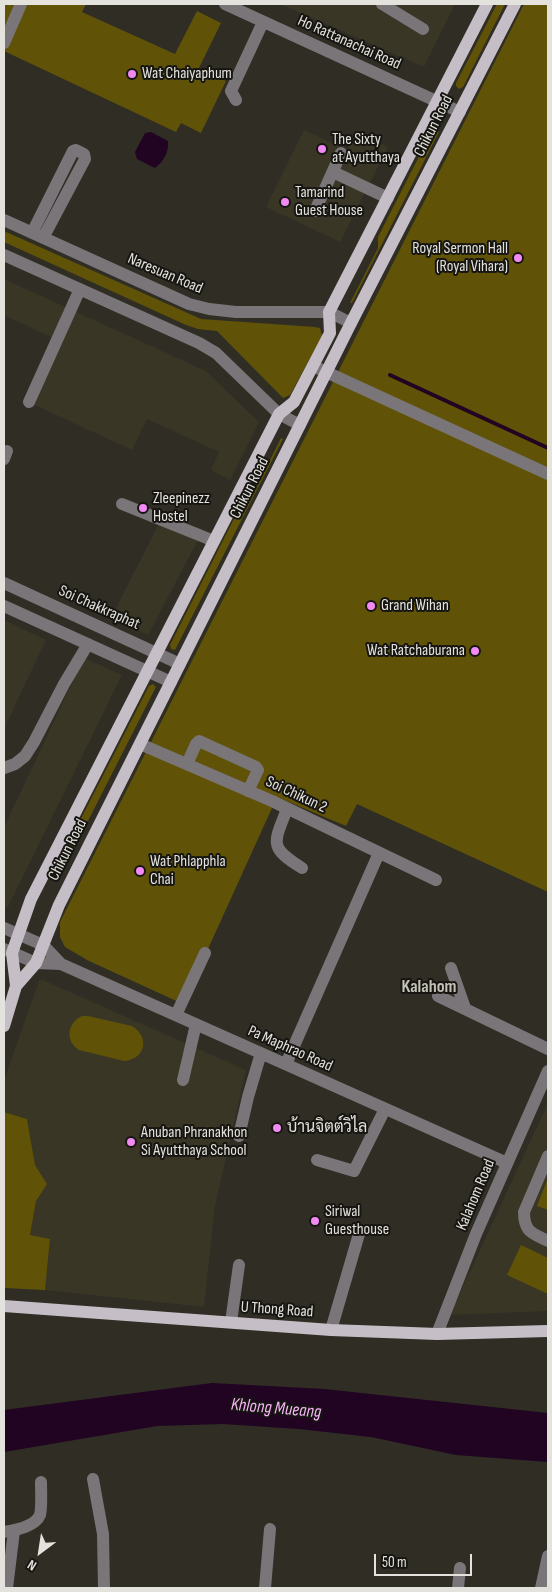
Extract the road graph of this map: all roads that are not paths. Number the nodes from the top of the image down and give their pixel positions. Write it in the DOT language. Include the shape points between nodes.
graph roads {
  1 [pos="22,4"];
  2 [pos="225,4"];
  3 [pos="382,4"];
  4 [pos="487,4"];
  5 [pos="515,4"];
  6 [pos="263,22"];
  7 [pos="423,29"];
  8 [pos="4,43"];
  9 [pos="236,100"];
  10 [pos="437,101"];
  11 [pos="460,112"];
  12 [pos="341,153"];
  13 [pos="333,172"];
  14 [pos="388,198"];
  15 [pos="315,211"];
  16 [pos="4,220"];
  17 [pos="38,235"];
  18 [pos="5,259"];
  19 [pos="80,290"];
  20 [pos="330,312"];
  21 [pos="351,323"];
  22 [pos="313,366"];
  23 [pos="326,373"];
  24 [pos="28,402"];
  25 [pos="279,414"];
  26 [pos="300,424"];
  27 [pos="548,474"];
  28 [pos="122,504"];
  29 [pos="214,541"];
  30 [pos="4,583"];
  31 [pos="4,606"];
  32 [pos="88,644"];
  33 [pos="157,652"];
  34 [pos="180,664"];
  35 [pos="147,671"];
  36 [pos="171,682"];
  37 [pos="140,744"];
  38 [pos="187,764"];
  39 [pos="4,768"];
  40 [pos="248,791"];
  41 [pos="287,809"];
  42 [pos="379,853"];
  43 [pos="302,868"];
  44 [pos="436,880"];
  45 [pos="4,928"];
  46 [pos="18,934"];
  47 [pos="43,945"];
  48 [pos="8,951"];
  49 [pos="205,952"];
  50 [pos="36,962"];
  51 [pos="61,964"];
  52 [pos="451,968"];
  53 [pos="16,986"];
  54 [pos="438,996"];
  55 [pos="465,1008"];
  56 [pos="176,1015"];
  57 [pos="196,1024"];
  58 [pos="4,1026"];
  59 [pos="548,1049"];
  60 [pos="261,1053"];
  61 [pos="286,1064"];
  62 [pos="547,1079"];
  63 [pos="183,1080"];
  64 [pos="385,1109"];
  65 [pos="239,1136"];
  66 [pos="548,1156"];
  67 [pos="317,1160"];
  68 [pos="507,1163"];
  69 [pos="358,1234"];
  70 [pos="548,1241"];
  71 [pos="239,1265"];
  72 [pos="4,1306"];
  73 [pos="231,1322"];
  74 [pos="330,1330"];
  75 [pos="548,1331"];
  76 [pos="436,1334"];
  77 [pos="93,1479"];
  78 [pos="41,1482"];
  79 [pos="270,1529"];
  80 [pos="9,1531"];
  81 [pos="548,1556"];
  82 [pos="460,1568"];
  83 [pos="7,1588"];
  84 [pos="104,1588"];
  85 [pos="265,1588"];
  86 [pos="458,1588"];
  87 [pos="541,1588"];
  1 -- 8 [label="street"];
  2 -- 6 [label="street, Ho Rattanachai Road"];
  3 -- 7 [label="street"];
  4 -- 10 [label="main road, Chikun Road"];
  5 -- 11 [label="main road, Chikun Road"];
  6 -- 9 [label="street" via="231,91"];
  6 -- 10 [label="street, Ho Rattanachai Road"];
  10 -- 11 [label="street, Ho Rattanachai Road"];
  10 -- 14 [label="main road, Chikun Road"];
  11 -- 21 [label="main road, Chikun Road"];
  12 -- 13 [label="street"];
  13 -- 14 [label="street"];
  13 -- 15 [label="street"];
  14 -- 20 [label="main road, Chikun Road"];
  16 -- 17 [label="street, Naresuan Road"];
  17 -- 17 [label="street" via="73,151 84,154 85,159"];
  17 -- 20 [label="street, Naresuan Road" via="189,304 236,312"];
  18 -- 19 [label="street"];
  19 -- 24 [label="street"];
  19 -- 25 [label="street" via="216,353"];
  20 -- 21 [label="street, Naresuan Road"];
  20 -- 22 [label="main road, Chikun Road" via="330,333"];
  21 -- 23 [label="main road, Chikun Road"];
  22 -- 23 [label="street"];
  22 -- 25 [label="main road, Chikun Road" via="294,402"];
  23 -- 26 [label="main road, Chikun Road"];
  23 -- 27 [label="street"];
  25 -- 26 [label="street"];
  25 -- 29 [label="main road, Chikun Road"];
  26 -- 34 [label="main road, Chikun Road"];
  28 -- 29 [label="street"];
  29 -- 33 [label="main road, Chikun Road"];
  30 -- 33 [label="street, Soi Chakkraphat"];
  31 -- 32 [label="street"];
  32 -- 35 [label="street"];
  32 -- 39 [label="street" via="25,756"];
  33 -- 34 [label="street, Soi Chakkraphat"];
  33 -- 35 [label="main road, Chikun Road"];
  34 -- 36 [label="main road, Chikun Road"];
  35 -- 36 [label="street"];
  35 -- 46 [label="main road, Chikun Road" via="31,899"];
  36 -- 37 [label="main road, Chikun Road"];
  37 -- 38 [label="street, Soi Chikun 2"];
  37 -- 47 [label="main road, Chikun Road" via="56,912"];
  38 -- 40 [label="street, Soi Chikun 2"];
  38 -- 40 [label="street" via="199,741 256,767 258,770"];
  40 -- 41 [label="street, Soi Chikun 2"];
  41 -- 42 [label="street, Soi Chikun 2"];
  41 -- 43 [label="street" via="275,839 276,846 280,854"];
  42 -- 44 [label="street, Soi Chikun 2"];
  42 -- 61 [label="street"];
  45 -- 46 [label="street, Pa Maphrao Road"];
  46 -- 47 [label="street, Pa Maphrao Road"];
  46 -- 48 [label="main road, Chikun Road"];
  47 -- 50 [label="main road, Chikun Road"];
  47 -- 51 [label="street, Pa Maphrao Road"];
  48 -- 50 [label="street, Pa Maphrao Road"];
  48 -- 53 [label="main road, Chikun Road"];
  49 -- 56 [label="street"];
  50 -- 51 [label="street, Pa Maphrao Road"];
  50 -- 53 [label="main road, Chikun Road"];
  51 -- 56 [label="street, Pa Maphrao Road"];
  52 -- 55 [label="street"];
  53 -- 58 [label="main road, Chikun Road"];
  54 -- 55 [label="street"];
  55 -- 59 [label="street"];
  56 -- 57 [label="street, Pa Maphrao Road"];
  57 -- 60 [label="street, Pa Maphrao Road"];
  57 -- 63 [label="street"];
  60 -- 61 [label="street, Pa Maphrao Road"];
  60 -- 65 [label="street"];
  61 -- 64 [label="street, Pa Maphrao Road"];
  62 -- 68 [label="street, Kalahom Road"];
  64 -- 67 [label="street" via="354,1171"];
  64 -- 68 [label="street, Pa Maphrao Road"];
  66 -- 70 [label="street" via="524,1212 524,1221 530,1233"];
  68 -- 76 [label="street, Kalahom Road"];
  69 -- 74 [label="street"];
  71 -- 73 [label="street"];
  72 -- 73 [label="main road, U Thong Road"];
  73 -- 74 [label="main road, U Thong Road"];
  74 -- 76 [label="main road, U Thong Road"];
  75 -- 76 [label="main road, U Thong Road"];
  77 -- 84 [label="street" via="103,1534"];
  78 -- 80 [label="street" via="40,1515 34,1523"];
  79 -- 85 [label="street"];
  80 -- 83 [label="street"];
  81 -- 87 [label="street"];
  82 -- 86 [label="street"];
}
